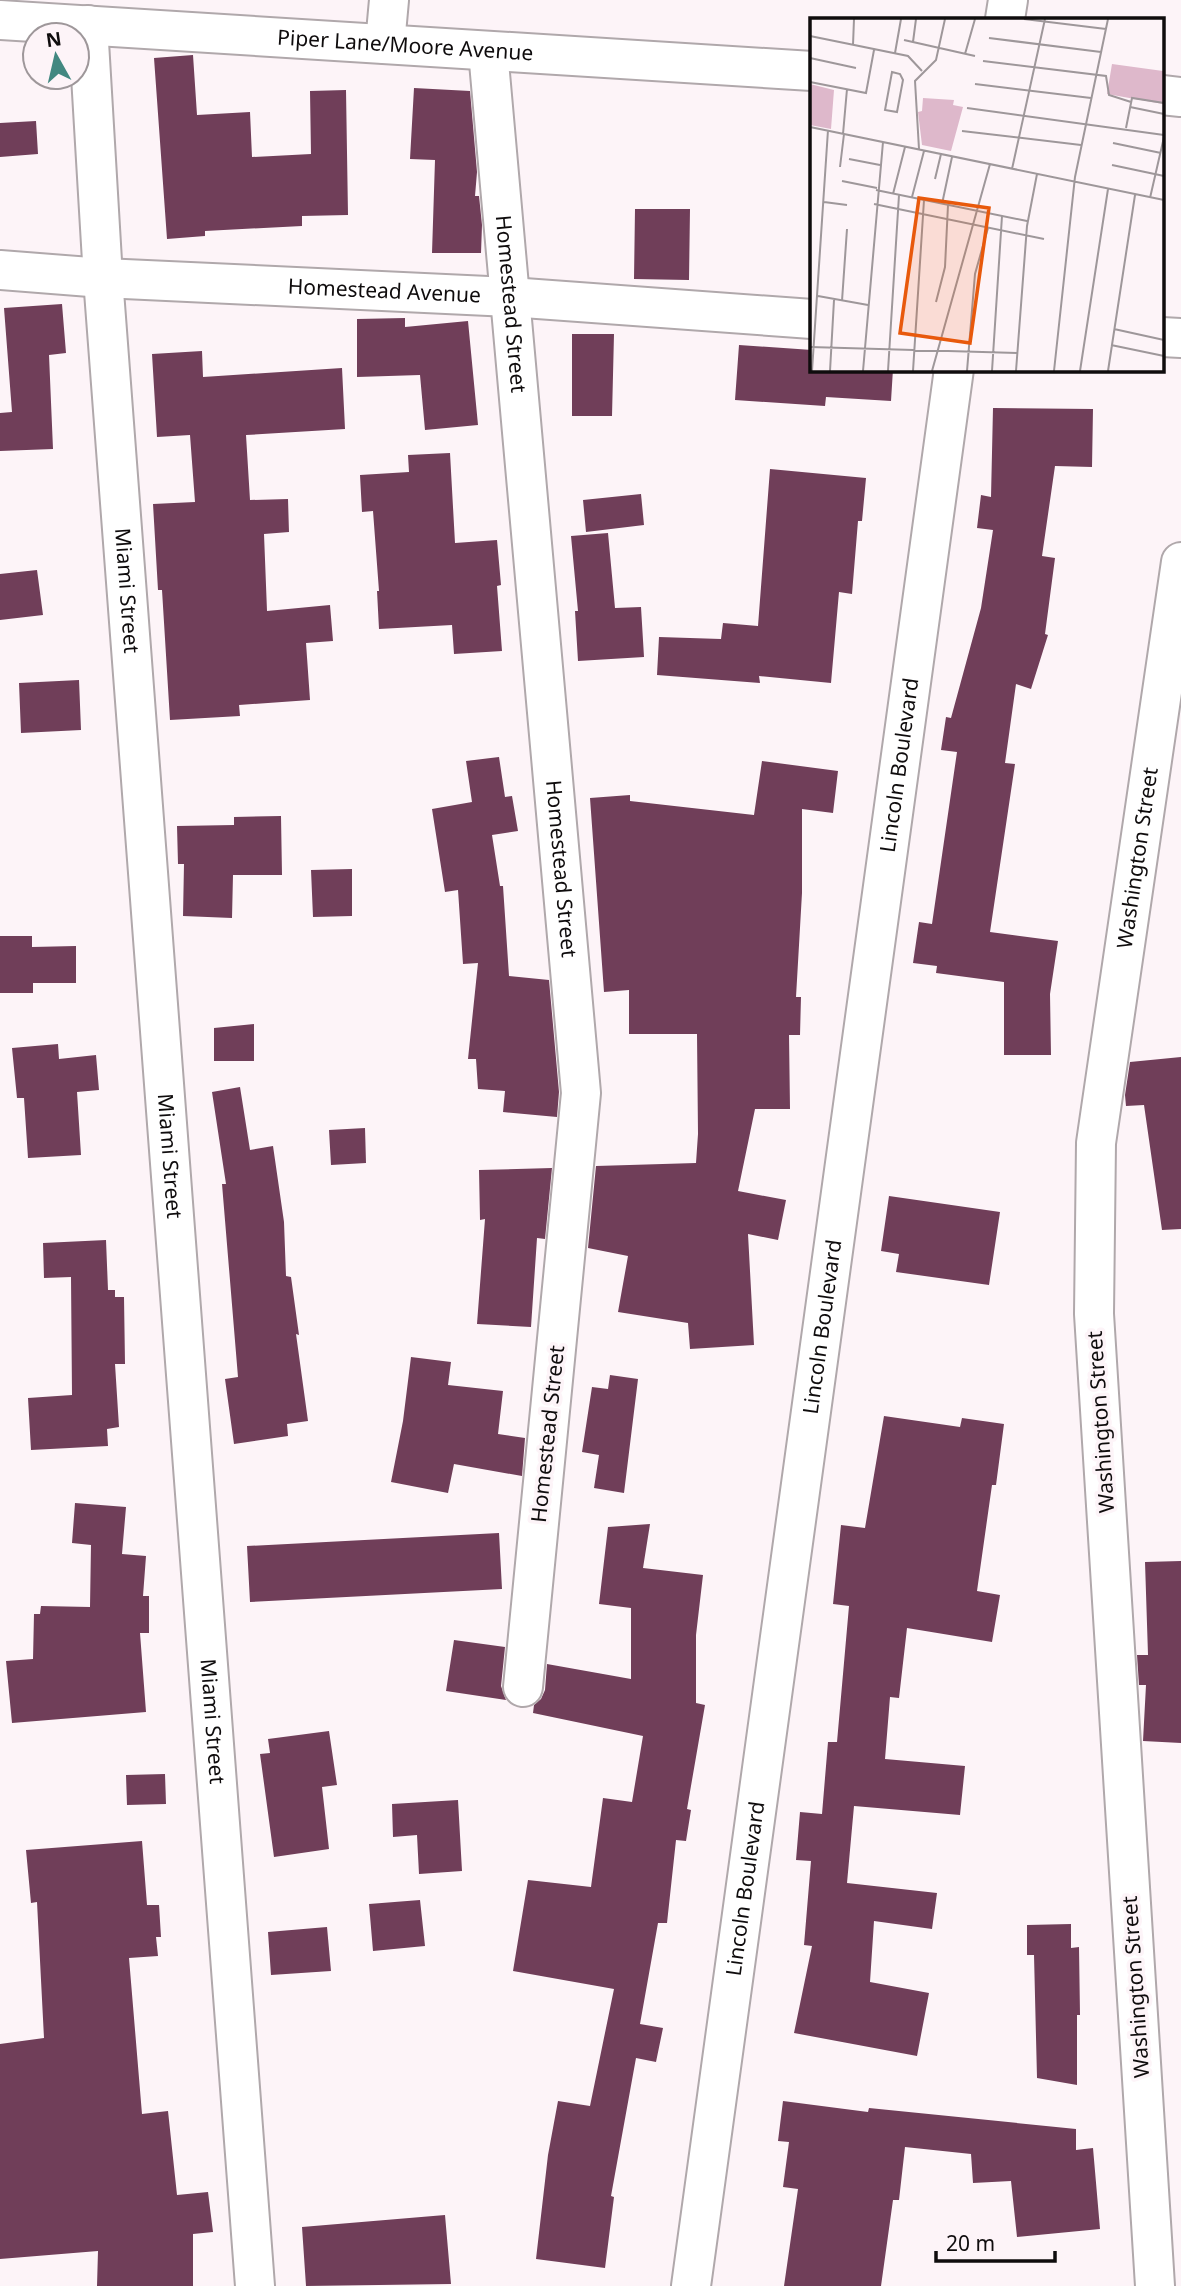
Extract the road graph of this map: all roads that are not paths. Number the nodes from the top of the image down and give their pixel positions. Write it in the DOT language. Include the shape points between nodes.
graph roads {
  1 [pos="388,0"];
  2 [pos="1008,0"];
  3 [pos="1005,18"];
  4 [pos="0,20"];
  5 [pos="21,21"];
  6 [pos="91,25"];
  7 [pos="385,44"];
  8 [pos="488,51"];
  9 [pos="810,71"];
  10 [pos="91,76"];
  11 [pos="0,270"];
  12 [pos="103,278"];
  13 [pos="510,297"];
  14 [pos="810,319"];
  15 [pos="954,371"];
  16 [pos="1181,562"];
  17 [pos="523,1687"];
  18 [pos="255,2286"];
  19 [pos="691,2286"];
  20 [pos="1155,2286"];
  1 -- 7 [label="street"];
  2 -- 3 [label="street"];
  4 -- 5 [label="street, Piper Lane/Moore Avenue"];
  6 -- 7 [label="street, Piper Lane/Moore Avenue"];
  7 -- 8 [label="street, Piper Lane/Moore Avenue"];
  8 -- 9 [label="street, Piper Lane/Moore Avenue"];
  8 -- 13 [label="street, Homestead Street"];
  10 -- 12 [label="street, Miami Street"];
  11 -- 12 [label="street, Homestead Avenue"];
  12 -- 13 [label="street, Homestead Avenue"];
  12 -- 18 [label="street, Miami Street"];
  13 -- 14 [label="street, Homestead Avenue"];
  13 -- 17 [label="street, Homestead Street" via="581,1093"];
  15 -- 19 [label="street, Lincoln Boulevard"];
  16 -- 20 [label="street, Washington Street" via="1096,1143 1094,1314"];
}
